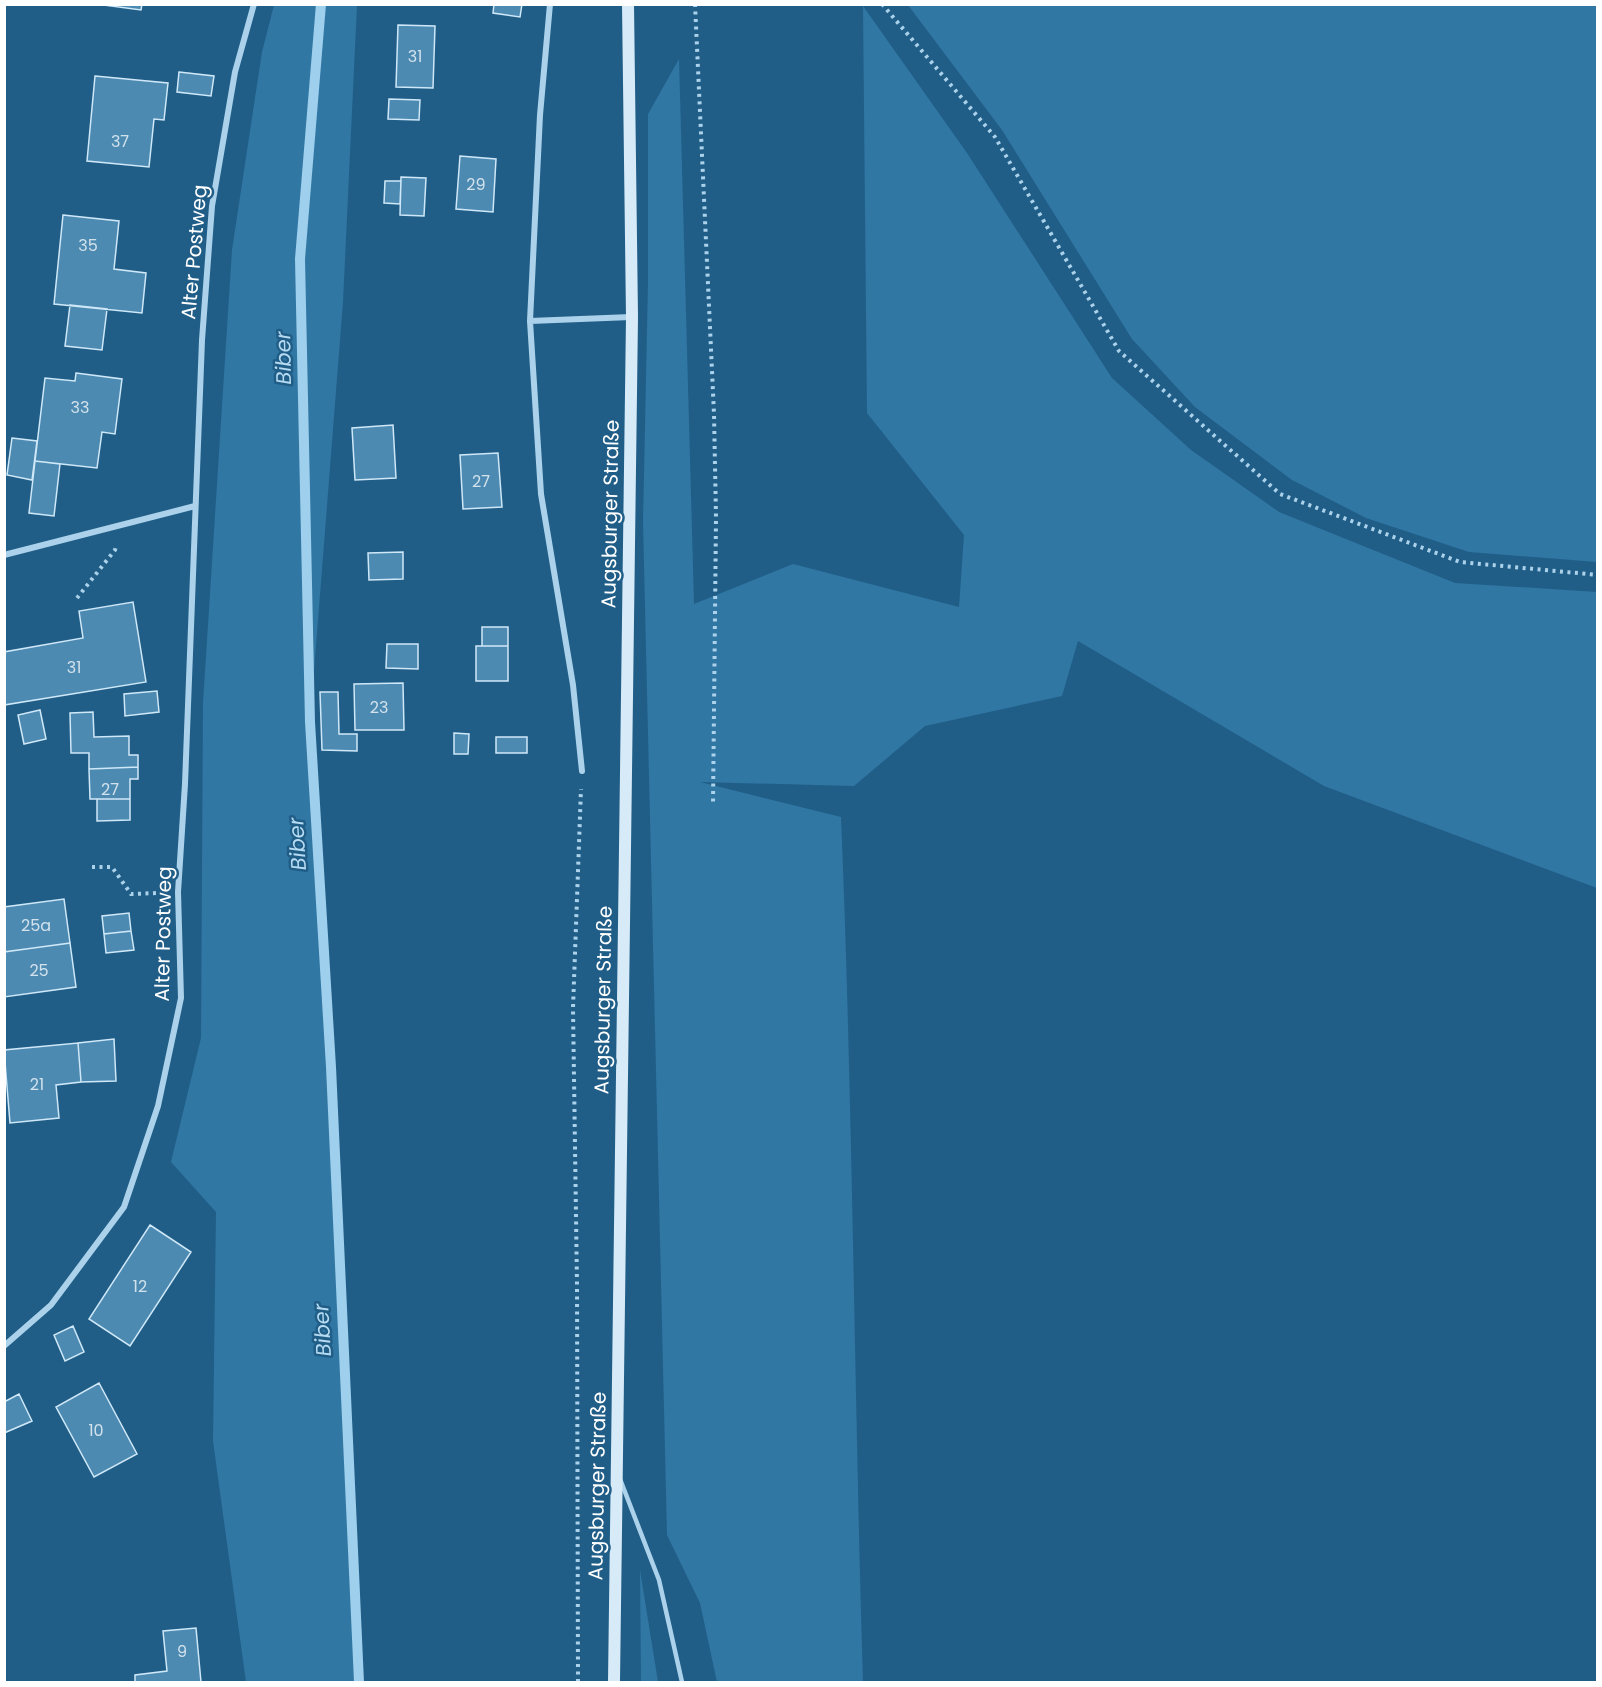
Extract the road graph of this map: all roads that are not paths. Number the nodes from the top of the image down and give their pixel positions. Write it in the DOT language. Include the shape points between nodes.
graph roads {
  1 [pos="254,4"];
  2 [pos="550,4"];
  3 [pos="628,4"];
  4 [pos="632,317"];
  5 [pos="530,321"];
  6 [pos="195,506"];
  7 [pos="4,555"];
  8 [pos="582,771"];
  9 [pos="4,1346"];
  10 [pos="617,1469"];
  11 [pos="614,1683"];
  12 [pos="682,1683"];
  1 -- 6 [label="street, Alter Postweg" via="235,72 212,206"];
  2 -- 5 [label="street"];
  3 -- 4 [label="main road, Augsburger Straße"];
  4 -- 5 [label="street"];
  4 -- 10 [label="main road, Augsburger Straße"];
  5 -- 8 [label="street" via="542,494 573,685"];
  6 -- 7 [label="street"];
  6 -- 9 [label="street, Alter Postweg" via="178,892 181,999 158,1106 124,1208 51,1305"];
  10 -- 11 [label="main road, Augsburger Straße"];
  10 -- 12 [label="lane" via="659,1580"];
}
